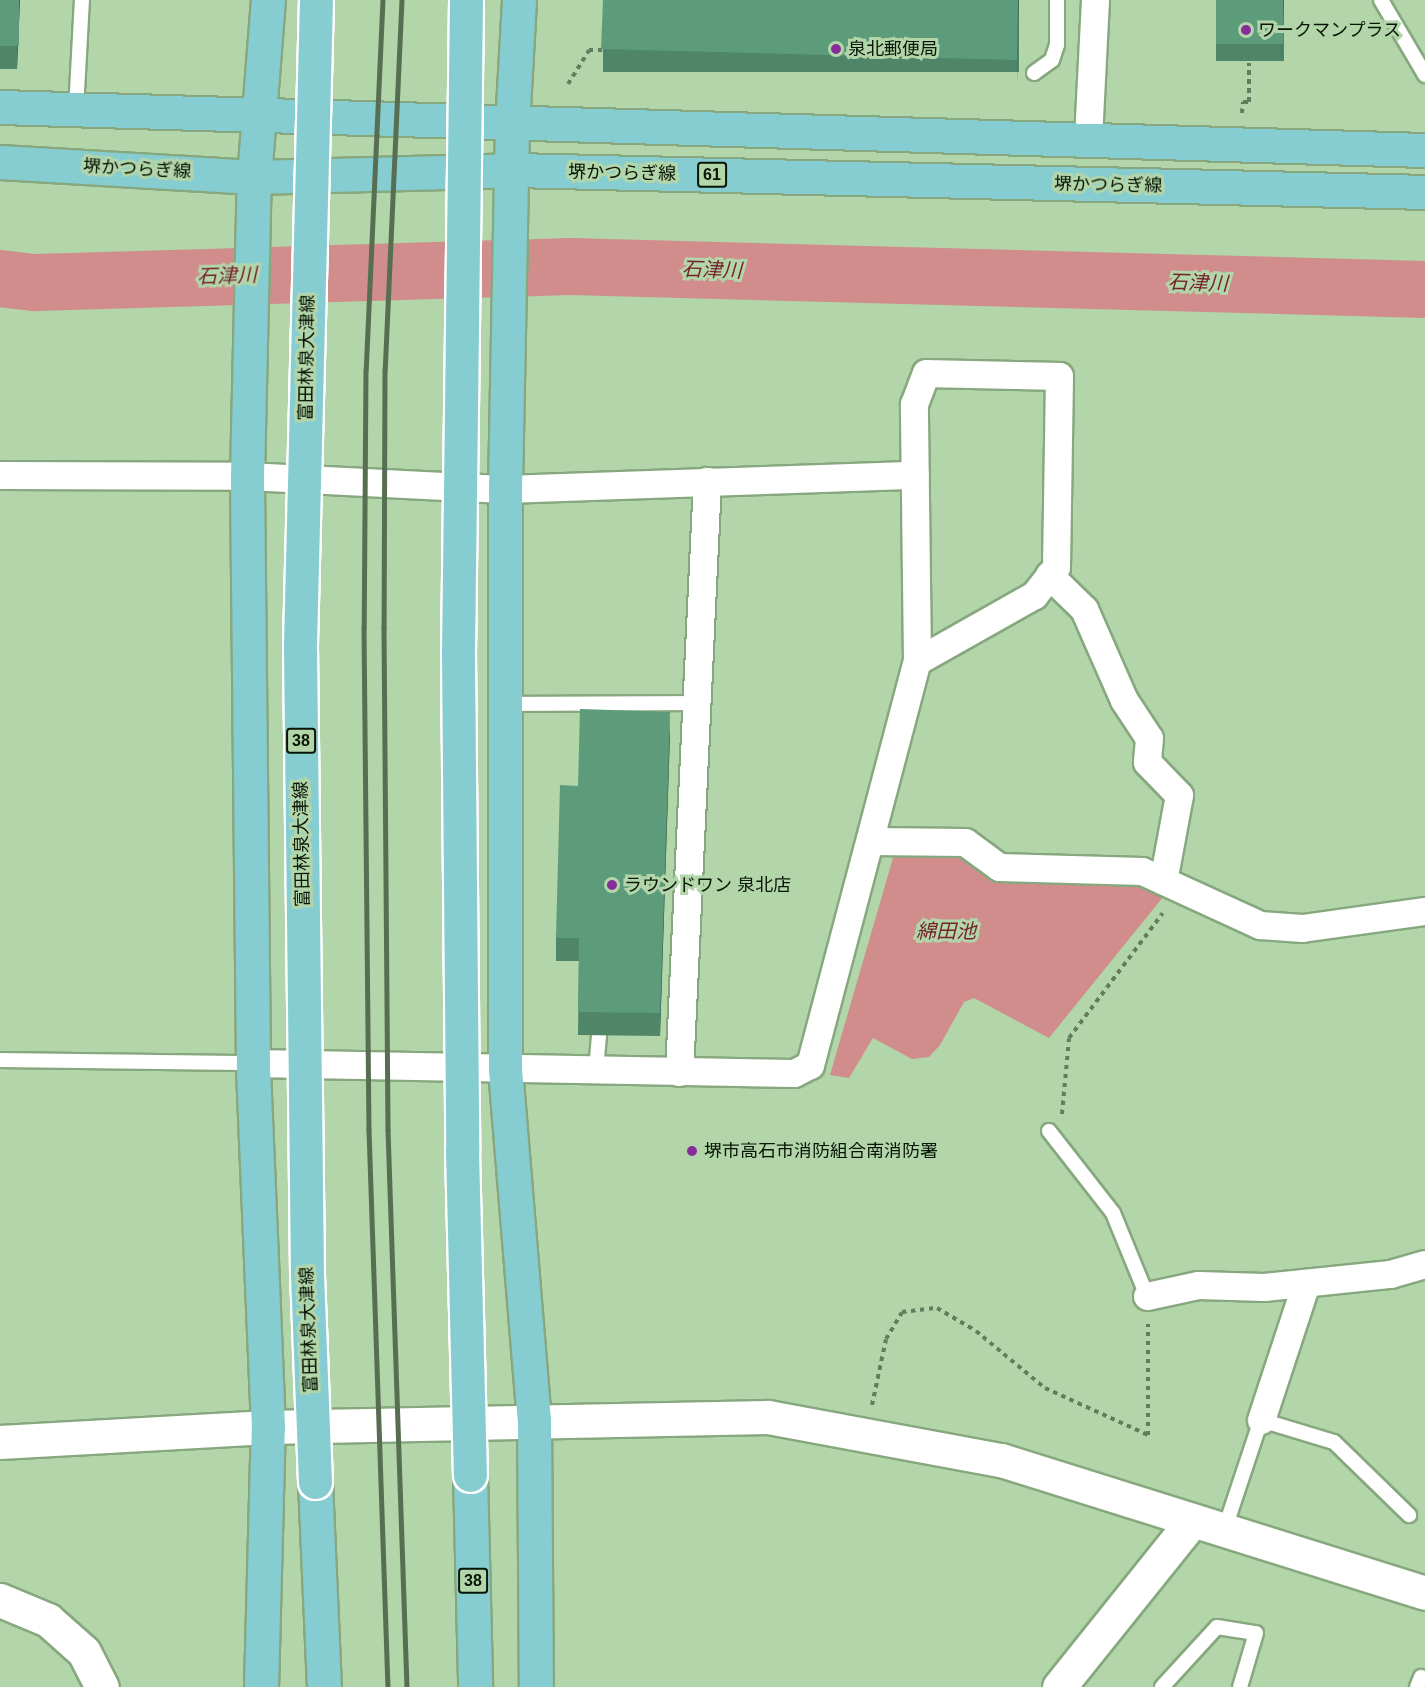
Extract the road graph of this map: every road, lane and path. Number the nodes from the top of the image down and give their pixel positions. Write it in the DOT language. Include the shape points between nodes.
graph roads {
  1 [pos="82,0"];
  2 [pos="268,0"];
  3 [pos="316,0"];
  4 [pos="466,0"];
  5 [pos="519,0"];
  6 [pos="1057,0"];
  7 [pos="1095,0"];
  8 [pos="1381,0"];
  9 [pos="602,50"];
  10 [pos="1249,63"];
  11 [pos="1034,73"];
  12 [pos="1425,75"];
  13 [pos="568,84"];
  14 [pos="0,107"];
  15 [pos="76,110"];
  16 [pos="261,115"];
  17 [pos="1242,120"];
  18 [pos="513,124"];
  19 [pos="1088,138"];
  20 [pos="1425,150"];
  21 [pos="0,162"];
  22 [pos="514,170"];
  23 [pos="254,191"];
  24 [pos="1425,192"];
  25 [pos="0,475"];
  26 [pos="915,475"];
  27 [pos="247,476"];
  28 [pos="707,481"];
  29 [pos="505,489"];
  30 [pos="1049,575"];
  31 [pos="917,660"];
  32 [pos="609,703"];
  33 [pos="505,704"];
  34 [pos="696,704"];
  35 [pos="608,723"];
  36 [pos="872,840"];
  37 [pos="1172,885"];
  38 [pos="1425,911"];
  39 [pos="599,1035"];
  40 [pos="0,1060"];
  41 [pos="253,1063"];
  42 [pos="505,1069"];
  43 [pos="597,1070"];
  44 [pos="679,1072"];
  45 [pos="1049,1131"];
  46 [pos="1059,1144"];
  47 [pos="1425,1264"];
  48 [pos="1306,1283"];
  49 [pos="1148,1296"];
  50 [pos="534,1419"];
  51 [pos="1262,1420"];
  52 [pos="268,1427"];
  53 [pos="866,1435"];
  54 [pos="0,1442"];
  55 [pos="1409,1515"];
  56 [pos="1191,1522"];
  57 [pos="1224,1531"];
  58 [pos="1425,1593"];
  59 [pos="0,1600"];
  60 [pos="102,1687"];
  61 [pos="261,1687"];
  62 [pos="324,1687"];
  63 [pos="476,1687"];
  64 [pos="536,1687"];
  65 [pos="1059,1687"];
  66 [pos="1162,1687"];
  67 [pos="1240,1687"];
  1 -- 15 [label="lane"];
  2 -- 16 [label="main road"];
  3 -- 62 [label="main road, 富田林泉大津線 / 38, bridge" via="300,644 307,1274"];
  4 -- 63 [label="main road, 38, bridge" via="458,653 462,1150"];
  5 -- 18 [label="main road"];
  6 -- 11 [label="lane" via="1052,60"];
  7 -- 19 [label="street"];
  8 -- 12 [label="lane"];
  9 -- 13 [label="path" via="589,50"];
  10 -- 17 [label="path" via="1249,102 1243,102"];
  14 -- 15 [label="main road"];
  15 -- 16 [label="main road"];
  16 -- 18 [label="main road"];
  16 -- 23 [label="main road"];
  18 -- 19 [label="main road"];
  18 -- 22 [label="main road"];
  19 -- 20 [label="main road"];
  21 -- 23 [label="main road, 堺かつらぎ線 / 61"];
  22 -- 23 [label="main road, 堺かつらぎ線 / 61"];
  22 -- 24 [label="main road, 堺かつらぎ線 / 61"];
  22 -- 29 [label="main road"];
  23 -- 27 [label="main road"];
  25 -- 27 [label="street"];
  26 -- 28 [label="street"];
  26 -- 30 [label="street" via="914,404 926,373 1059,376 1056,567"];
  26 -- 31 [label="street"];
  27 -- 29 [label="street"];
  27 -- 41 [label="main road"];
  28 -- 29 [label="street"];
  28 -- 34 [label="street"];
  29 -- 33 [label="main road"];
  30 -- 31 [label="street" via="1034,595"];
  30 -- 37 [label="street" via="1084,609 1124,700 1149,738 1147,762 1179,795"];
  31 -- 36 [label="street"];
  32 -- 33 [label="lane"];
  32 -- 34 [label="lane"];
  32 -- 35 [label="lane"];
  33 -- 42 [label="main road"];
  34 -- 44 [label="street"];
  36 -- 37 [label="street" via="965,842 999,867 1142,871"];
  36 -- 44 [label="street" via="810,1065 794,1073"];
  37 -- 38 [label="street" via="1260,925 1302,928"];
  37 -- 46 [label="path" via="1069,1038"];
  39 -- 43 [label="lane"];
  40 -- 41 [label="lane"];
  41 -- 42 [label="street"];
  41 -- 52 [label="main road"];
  42 -- 43 [label="street"];
  42 -- 50 [label="main road"];
  43 -- 44 [label="street"];
  45 -- 46 [label="lane"];
  46 -- 49 [label="lane" via="1113,1213"];
  47 -- 48 [label="street" via="1390,1274"];
  48 -- 49 [label="street" via="1264,1287 1198,1285"];
  48 -- 51 [label="street"];
  49 -- 53 [label="path" via="1148,1435 1045,1388 976,1331 937,1308 902,1312 886,1339"];
  50 -- 52 [label="street"];
  50 -- 53 [label="street" via="768,1417"];
  50 -- 64 [label="main road"];
  51 -- 55 [label="lane" via="1334,1442"];
  51 -- 57 [label="lane"];
  52 -- 54 [label="street"];
  52 -- 61 [label="main road"];
  53 -- 56 [label="street" via="1001,1460"];
  56 -- 57 [label="street"];
  56 -- 65 [label="street"];
  57 -- 58 [label="street"];
  59 -- 60 [label="street" via="48,1620 84,1652"];
  66 -- 67 [label="lane" via="1217,1627 1256,1633"];
}
